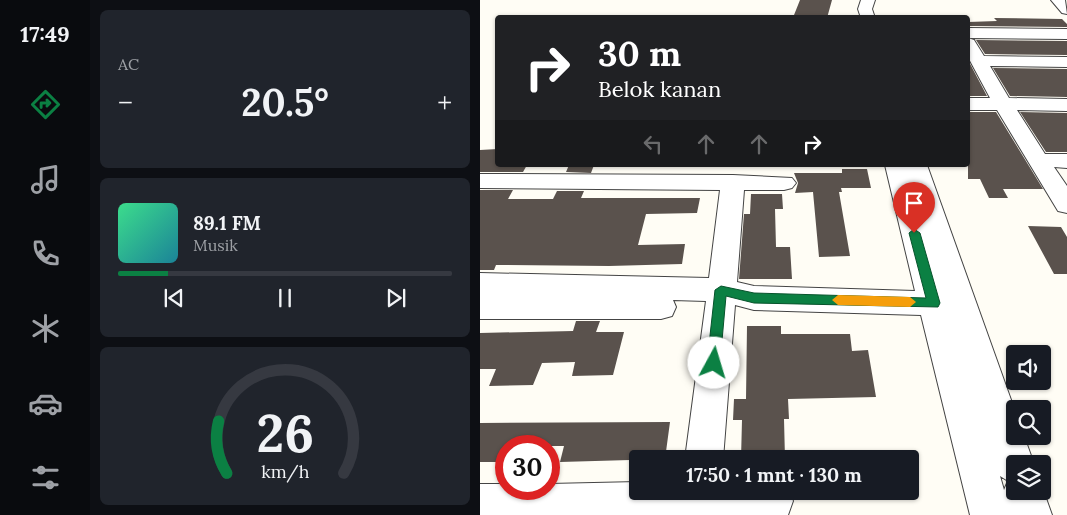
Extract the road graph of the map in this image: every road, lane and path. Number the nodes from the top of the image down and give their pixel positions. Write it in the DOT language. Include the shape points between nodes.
graph roads {
  1 [pos="854,0"];
  2 [pos="868,0"];
  3 [pos="1058,0"];
  4 [pos="1067,10"];
  5 [pos="853,15"];
  6 [pos="867,15"];
  7 [pos="970,33"];
  8 [pos="1067,34"];
  9 [pos="970,47"];
  10 [pos="978,61"];
  11 [pos="1067,62"];
  12 [pos="970,104"];
  13 [pos="1003,104"];
  14 [pos="1067,105"];
  15 [pos="1038,160"];
  16 [pos="1067,161"];
  17 [pos="897,167"];
  18 [pos="917,167"];
  19 [pos="480,181"];
  20 [pos="733,182"];
  21 [pos="784,183"];
  22 [pos="1067,205"];
  23 [pos="480,284"];
  24 [pos="589,298"];
  25 [pos="720,298"];
  26 [pos="934,303"];
  27 [pos="480,307"];
  28 [pos="705,450"];
  29 [pos="1012,455"];
  30 [pos="629,500"];
  31 [pos="756,500"];
  32 [pos="1027,500"];
  33 [pos="774,501"];
  34 [pos="480,506"];
  35 [pos="991,515"];
  36 [pos="1032,515"];
  1 -- 5 [label="street"];
  2 -- 6 [label="street"];
  3 -- 4 [label="street"];
  7 -- 8 [label="street"];
  9 -- 10 [label="street"];
  10 -- 11 [label="street"];
  10 -- 13 [label="street"];
  12 -- 13 [label="street"];
  13 -- 14 [label="street"];
  13 -- 15 [label="street"];
  15 -- 16 [label="street"];
  15 -- 22 [label="street"];
  17 -- 26 [label="street"];
  18 -- 29 [label="street"];
  19 -- 20 [label="street"];
  20 -- 21 [label="street"];
  20 -- 25 [label="street"];
  23 -- 24 [label="street"];
  24 -- 25 [label="street"];
  24 -- 27 [label="street"];
  25 -- 26 [label="street"];
  25 -- 28 [label="street"];
  26 -- 35 [label="street"];
  30 -- 34 [label="street"];
  31 -- 33 [label="street"];
  32 -- 36 [label="street"];
}
